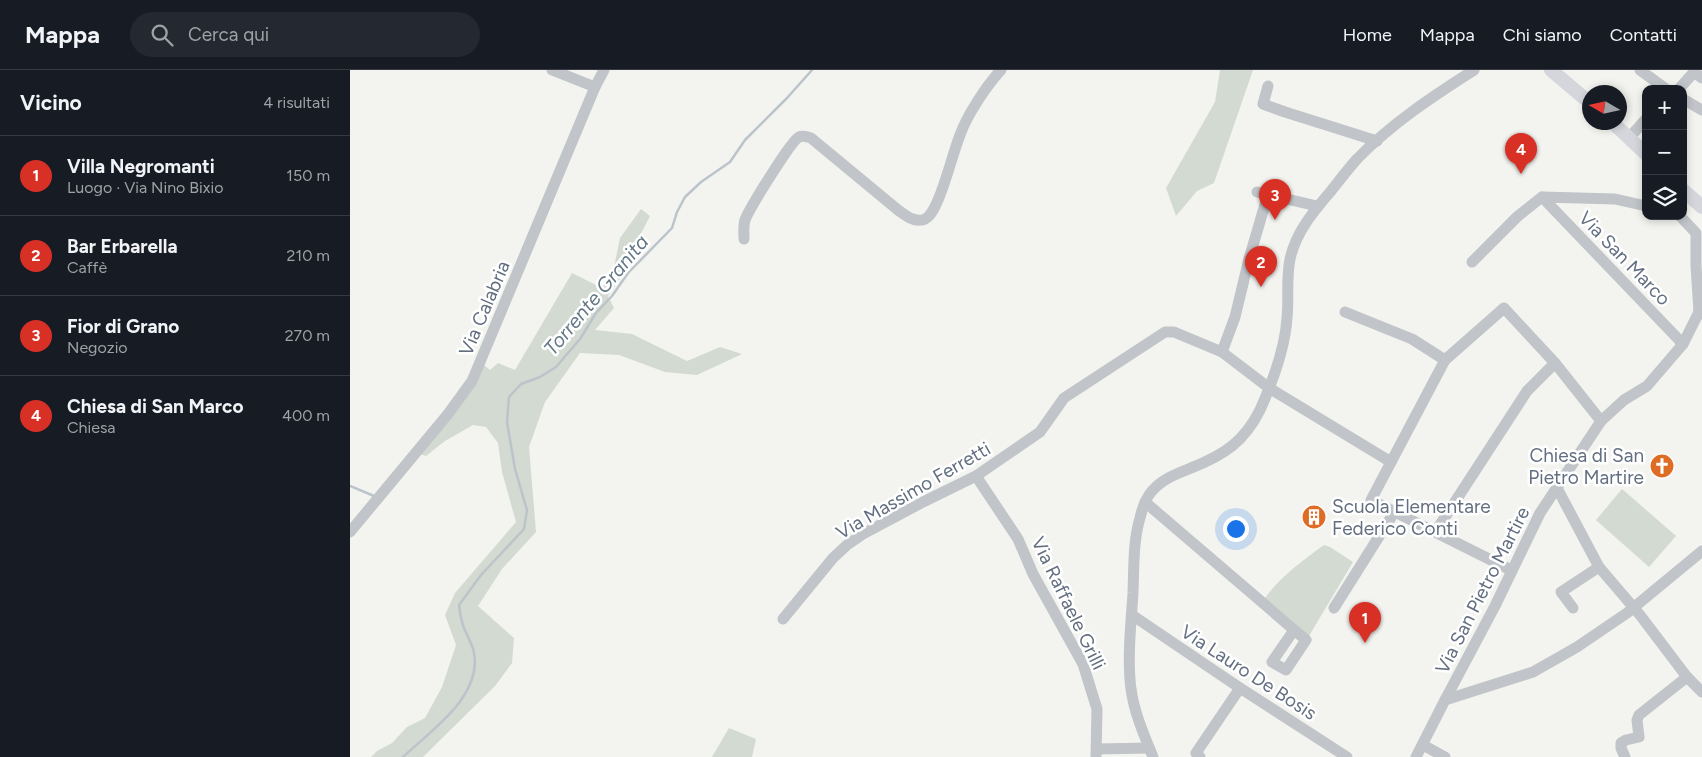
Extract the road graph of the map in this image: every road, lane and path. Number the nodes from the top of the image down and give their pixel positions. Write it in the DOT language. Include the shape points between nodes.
graph roads {
  1 [pos="552,70"];
  2 [pos="604,70"];
  3 [pos="1001,70"];
  4 [pos="1474,70"];
  5 [pos="1551,70"];
  6 [pos="1645,71"];
  7 [pos="1696,73"];
  8 [pos="1661,85"];
  9 [pos="1683,85"];
  10 [pos="1268,86"];
  11 [pos="595,88"];
  12 [pos="1582,96"];
  13 [pos="1687,101"];
  14 [pos="1702,110"];
  15 [pos="1642,123"];
  16 [pos="1620,130"];
  17 [pos="1629,138"];
  18 [pos="1377,141"];
  19 [pos="1642,150"];
  20 [pos="1687,194"];
  21 [pos="1542,197"];
  22 [pos="1642,205"];
  23 [pos="1317,206"];
  24 [pos="1702,207"];
  25 [pos="1684,220"];
  26 [pos="744,239"];
  27 [pos="1472,262"];
  28 [pos="1345,312"];
  29 [pos="1701,313"];
  30 [pos="1683,344"];
  31 [pos="1222,352"];
  32 [pos="1445,360"];
  33 [pos="1555,363"];
  34 [pos="1269,388"];
  35 [pos="1601,421"];
  36 [pos="1391,462"];
  37 [pos="976,476"];
  38 [pos="1557,488"];
  39 [pos="1145,502"];
  40 [pos="1395,511"];
  41 [pos="350,532"];
  42 [pos="1436,532"];
  43 [pos="1702,551"];
  44 [pos="1599,567"];
  45 [pos="1511,570"];
  46 [pos="1334,608"];
  47 [pos="1573,608"];
  48 [pos="1634,608"];
  49 [pos="1132,615"];
  50 [pos="783,619"];
  51 [pos="1294,630"];
  52 [pos="1687,677"];
  53 [pos="1240,688"];
  54 [pos="1702,692"];
  55 [pos="1446,700"];
  56 [pos="1422,745"];
  57 [pos="1097,753"];
  58 [pos="1151,753"];
  59 [pos="1200,757"];
  60 [pos="1347,757"];
  61 [pos="1416,757"];
  62 [pos="1445,757"];
  63 [pos="1625,757"];
  1 -- 11 [label="street"];
  2 -- 11 [label="street, Via Calabria"];
  3 -- 26 [label="street" via="961,133 944,186 928,218 913,220 805,136 795,140 746,219"];
  4 -- 18 [label="street"];
  5 -- 12 [label="main road"];
  6 -- 8 [label="street"];
  7 -- 9 [label="street"];
  10 -- 18 [label="street" via="1263,104"];
  11 -- 41 [label="street, Via Calabria" via="472,381"];
  13 -- 14 [label="street"];
  15 -- 17 [label="street"];
  16 -- 17 [label="main road"];
  17 -- 19 [label="main road"];
  18 -- 23 [label="street"];
  20 -- 24 [label="main road"];
  21 -- 22 [label="street" via="1615,199"];
  21 -- 27 [label="street"];
  21 -- 30 [label="street, Via San Marco"];
  23 -- 31 [label="street" via="1263,193 1249,259"];
  23 -- 34 [label="street" via="1296,242 1290,260 1287,321"];
  25 -- 29 [label="street" via="1696,233"];
  28 -- 32 [label="street" via="1412,339"];
  29 -- 30 [label="street, Via San Pietro Martire"];
  30 -- 35 [label="street, Via San Pietro Martire" via="1647,386 1624,400"];
  31 -- 34 [label="street, Via Massimo Ferretti"];
  31 -- 37 [label="street, Via Massimo Ferretti" via="1174,332 1165,332 1064,398 1040,432"];
  32 -- 33 [label="street" via="1504,308"];
  32 -- 36 [label="street"];
  33 -- 35 [label="street"];
  33 -- 42 [label="street" via="1527,390"];
  34 -- 36 [label="street, Via Massimo Ferretti"];
  34 -- 39 [label="street" via="1259,412 1236,444 1217,457 1163,482"];
  35 -- 38 [label="street, Via San Pietro Martire"];
  36 -- 40 [label="street" via="1371,500"];
  37 -- 50 [label="street, Via Massimo Ferretti" via="847,545"];
  37 -- 57 [label="street, Via Raffaele Grilli" via="1018,539 1033,574 1083,664 1097,709"];
  38 -- 44 [label="street"];
  38 -- 45 [label="street, Via San Pietro Martire" via="1540,513"];
  39 -- 49 [label="street" via="1137,533"];
  39 -- 51 [label="street"];
  40 -- 42 [label="street"];
  40 -- 46 [label="street"];
  42 -- 45 [label="street"];
  43 -- 48 [label="street"];
  44 -- 47 [label="street" via="1561,592"];
  44 -- 48 [label="street"];
  45 -- 55 [label="street, Via San Pietro Martire"];
  48 -- 52 [label="street"];
  48 -- 55 [label="street" via="1533,672"];
  49 -- 53 [label="street, Via Lauro De Bosis"];
  49 -- 58 [label="street" via="1131,688 1134,707"];
  52 -- 54 [label="street"];
  52 -- 63 [label="street" via="1639,715 1639,737 1622,743"];
  53 -- 59 [label="street" via="1196,753"];
  53 -- 60 [label="street, Via Lauro De Bosis"];
  55 -- 56 [label="street, Via San Pietro Martire"];
  56 -- 61 [label="street, Via San Pietro Martire"];
  56 -- 62 [label="street"];
  57 -- 58 [label="street"];
}
